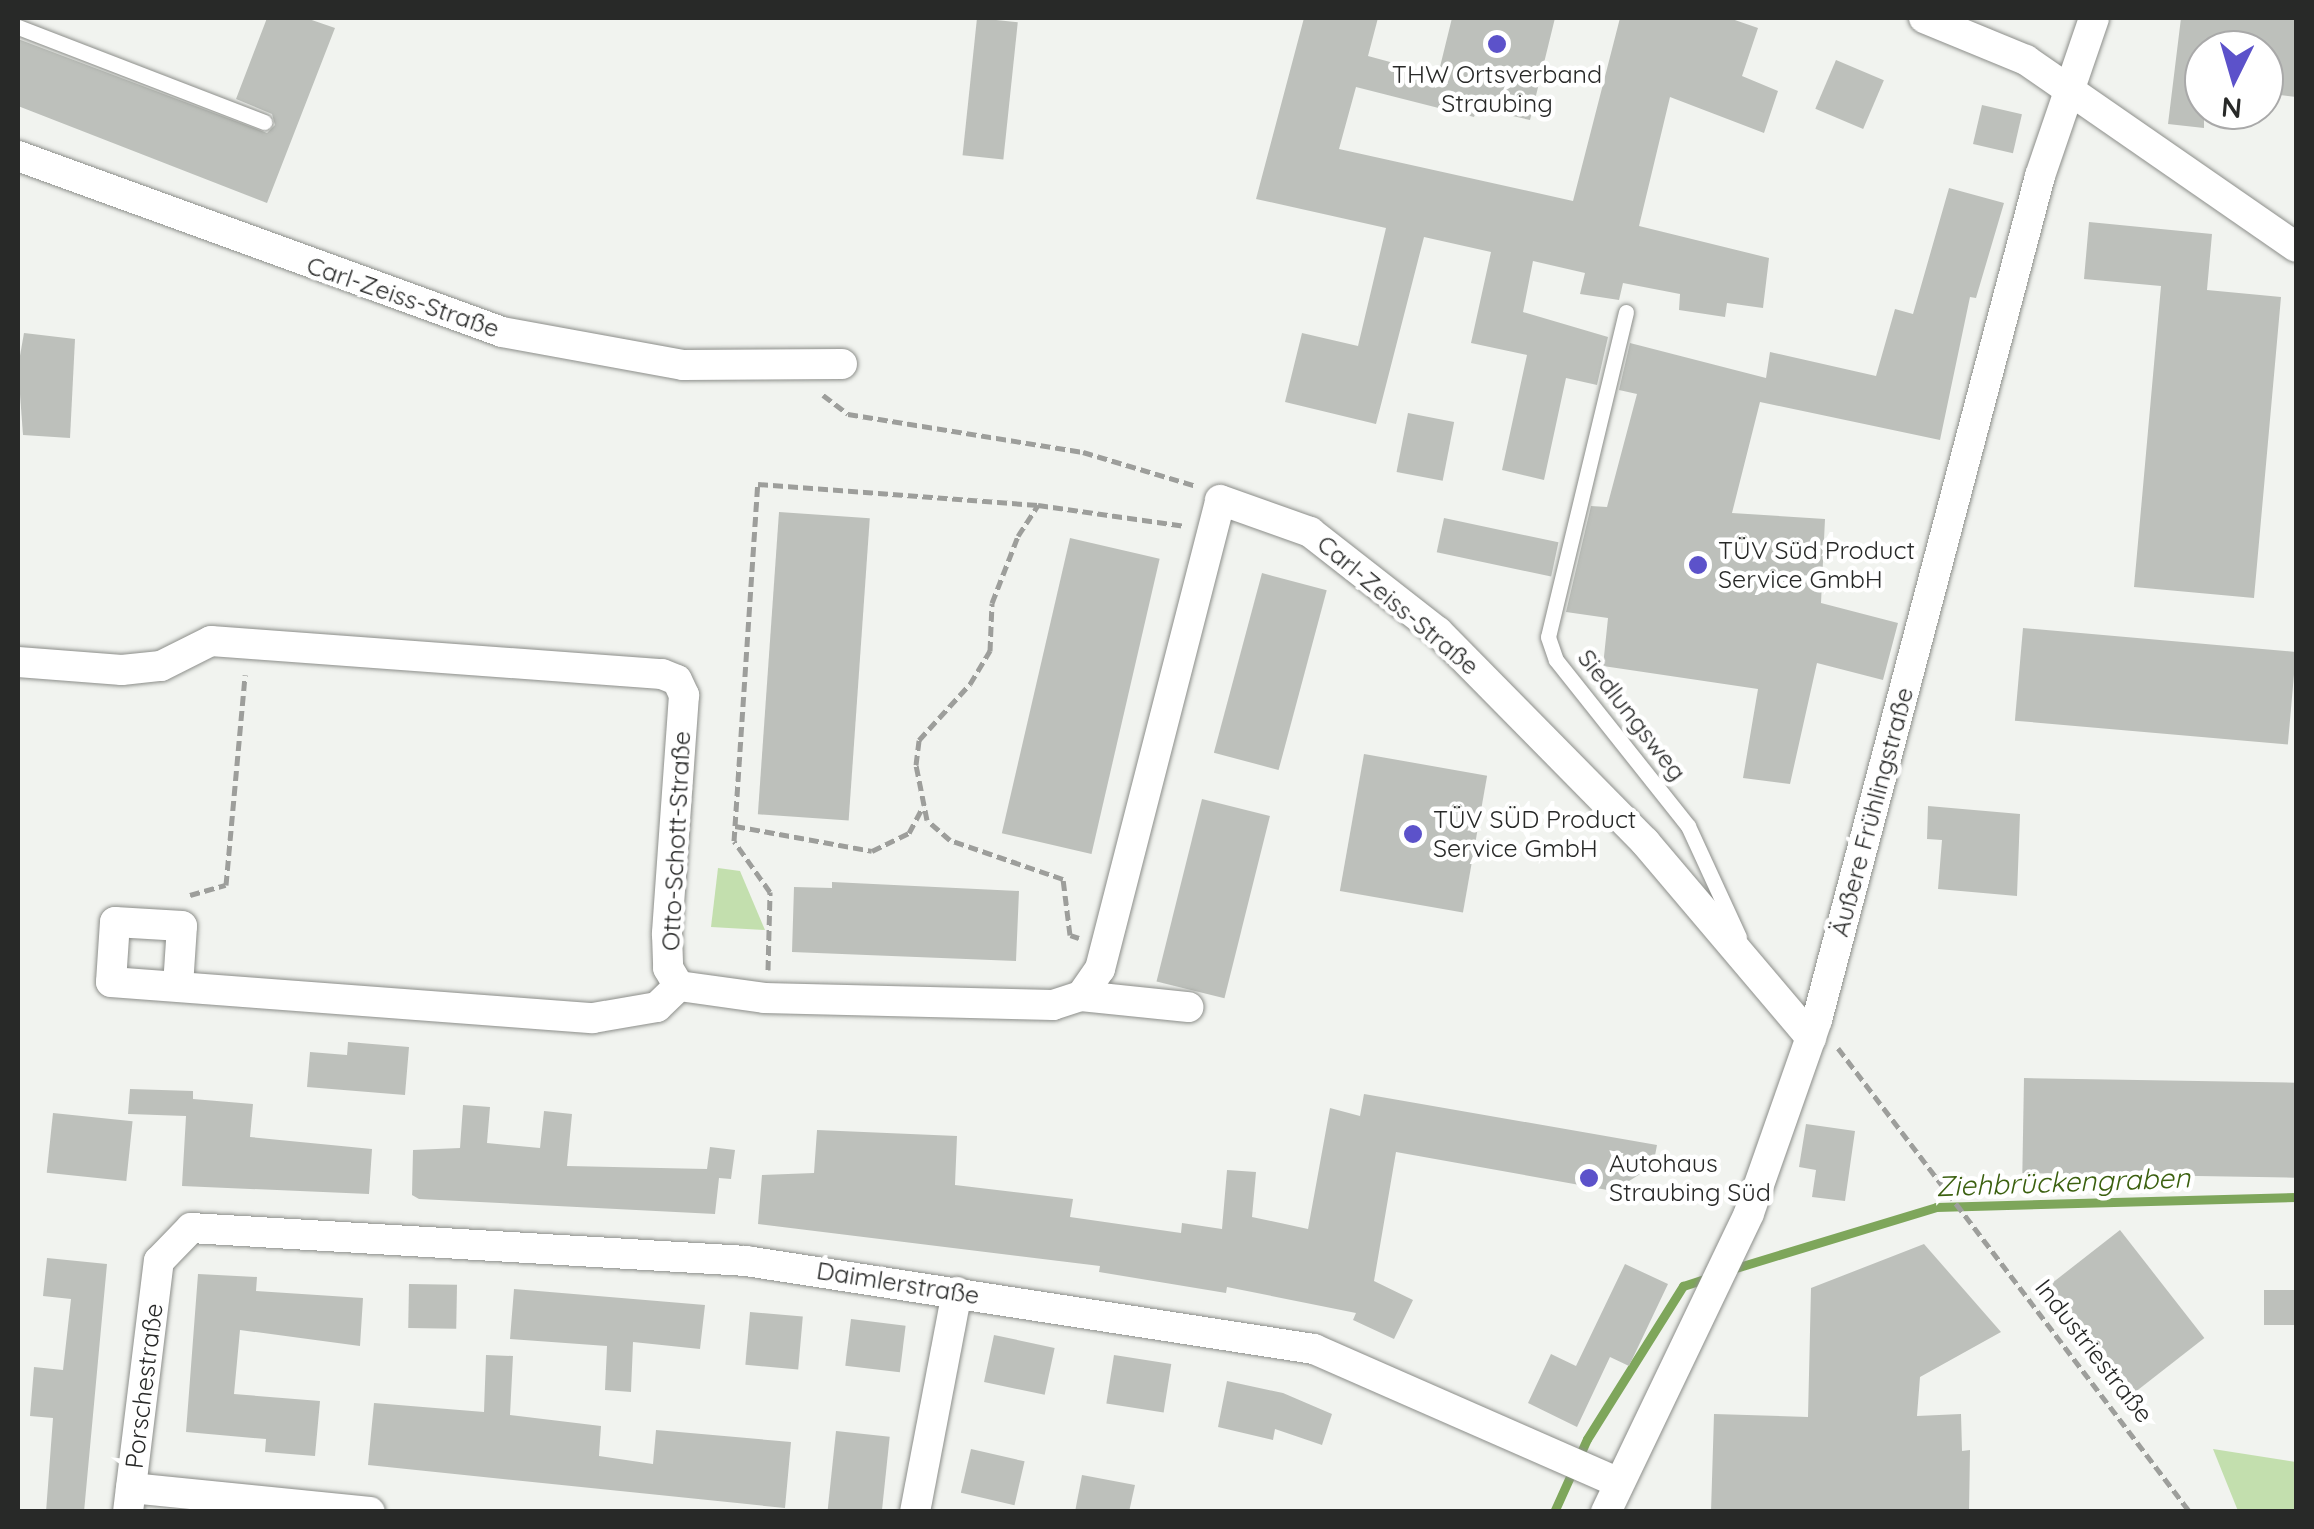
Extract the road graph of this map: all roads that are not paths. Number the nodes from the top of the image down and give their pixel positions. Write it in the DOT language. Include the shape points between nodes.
graph roads {
  1 [pos="1924,18"];
  2 [pos="2094,18"];
  3 [pos="18,27"];
  4 [pos="2068,86"];
  5 [pos="264,122"];
  6 [pos="18,156"];
  7 [pos="2296,247"];
  8 [pos="1626,312"];
  9 [pos="842,364"];
  10 [pos="18,662"];
  11 [pos="1748,959"];
  12 [pos="178,986"];
  13 [pos="678,986"];
  14 [pos="1081,996"];
  15 [pos="1188,1007"];
  16 [pos="1814,1029"];
  17 [pos="159,1261"];
  18 [pos="957,1292"];
  19 [pos="1619,1483"];
  20 [pos="130,1500"];
  21 [pos="370,1512"];
  22 [pos="916,1512"];
  23 [pos="1606,1512"];
  1 -- 4 [label="street" via="2026,60"];
  2 -- 4 [label="street, Äußere Frühlingstraße"];
  3 -- 5 [label="lane"];
  4 -- 7 [label="street"];
  4 -- 16 [label="street, Äußere Frühlingstraße"];
  6 -- 9 [label="street, Carl-Zeiss-Straße" via="502,332 638,360"];
  8 -- 11 [label="lane, Siedlungsweg" via="1548,637 1556,660 1688,826"];
  10 -- 13 [label="street, Otto-Schott-Straße" via="122,670 162,666 211,641 677,680 683,723 667,934 668,968"];
  11 -- 14 [label="street, Carl-Zeiss-Straße" via="1645,842 1438,632 1310,532 1217,515 1106,946"];
  11 -- 16 [label="street, Carl-Zeiss-Straße"];
  12 -- 12 [label="street" via="112,982 115,922 182,926"];
  12 -- 13 [label="street" via="593,1018 656,1007"];
  13 -- 14 [label="street, Otto-Schott-Straße" via="764,998 996,1006 1054,1005"];
  14 -- 15 [label="street, Otto-Schott-Straße"];
  16 -- 19 [label="street, Äußere Frühlingstraße" via="1713,1295"];
  17 -- 18 [label="street, Daimlerstraße" via="192,1228 746,1261"];
  17 -- 20 [label="street, Porschestraße"];
  18 -- 19 [label="street, Daimlerstraße" via="1314,1349"];
  18 -- 22 [label="street"];
  19 -- 23 [label="street, Äußere Frühlingstraße"];
  20 -- 21 [label="street"];
}
